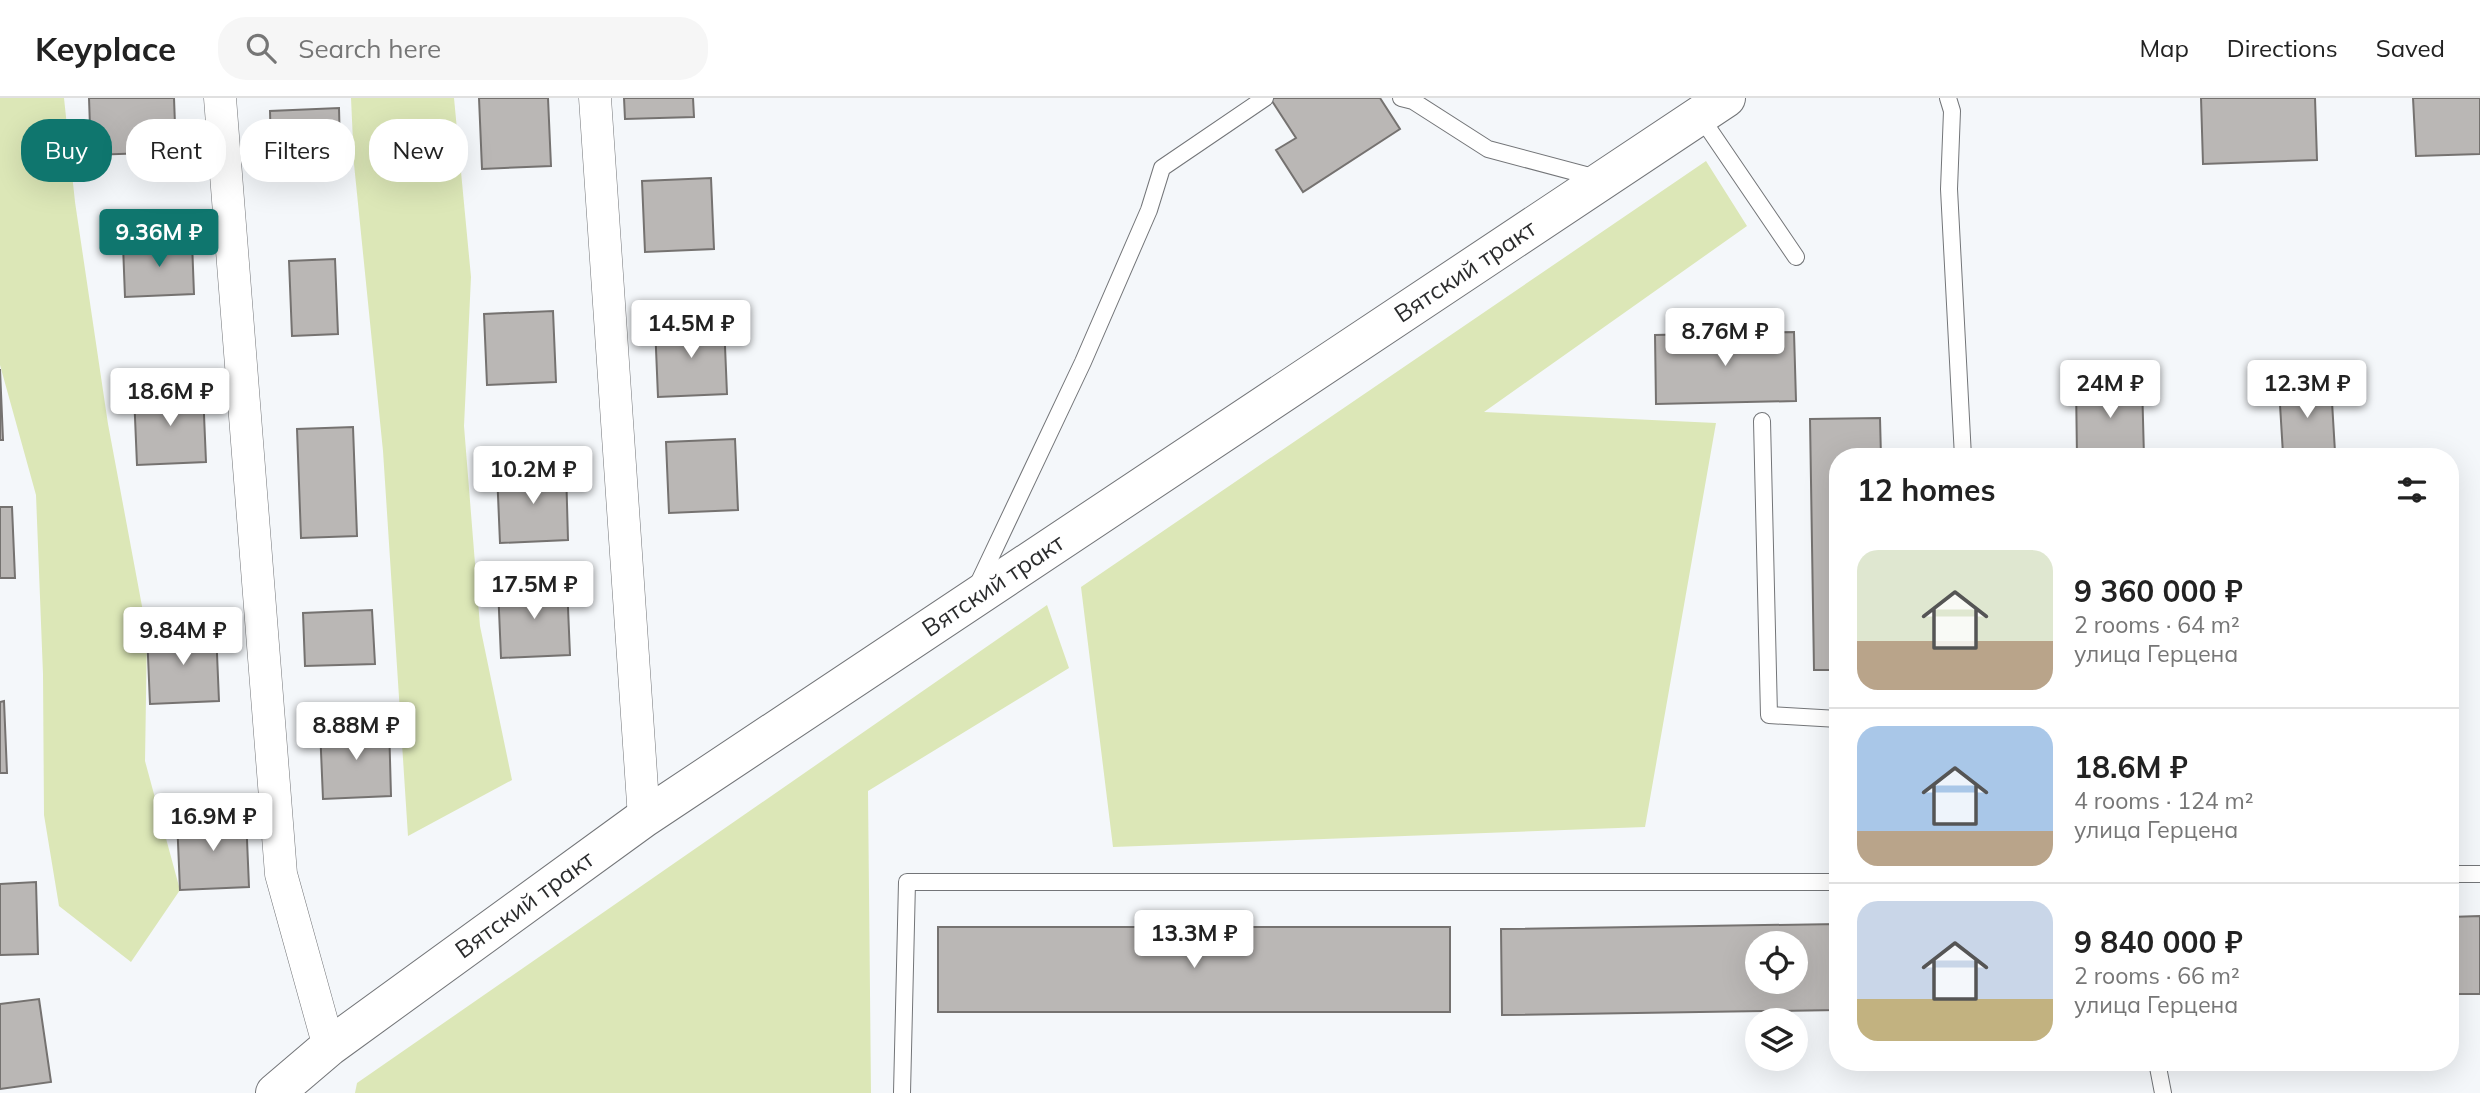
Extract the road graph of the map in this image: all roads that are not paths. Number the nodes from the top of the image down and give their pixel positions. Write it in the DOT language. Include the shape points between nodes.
graph roads {
  1 [pos="220,98"];
  2 [pos="595,98"];
  3 [pos="1265,98"];
  4 [pos="1401,98"];
  5 [pos="1948,98"];
  6 [pos="1713,107"];
  7 [pos="1603,180"];
  8 [pos="1796,257"];
  9 [pos="1762,421"];
  10 [pos="1962,448"];
  11 [pos="970,601"];
  12 [pos="1829,718"];
  13 [pos="644,818"];
  14 [pos="2459,874"];
  15 [pos="2480,874"];
  16 [pos="1829,882"];
  17 [pos="317,1067"];
  18 [pos="2158,1071"];
  19 [pos="275,1093"];
  20 [pos="902,1093"];
  21 [pos="2162,1093"];
  1 -- 17 [label="street" via="281,874"];
  2 -- 13 [label="street"];
  3 -- 11 [label="lane" via="1162,168 1149,210 1083,362"];
  4 -- 7 [label="lane" via="1488,149"];
  5 -- 10 [label="lane"];
  6 -- 7 [label="main road, Вятский тракт"];
  6 -- 8 [label="lane"];
  7 -- 11 [label="main road, Вятский тракт"];
  9 -- 12 [label="lane" via="1769,715"];
  11 -- 13 [label="main road, Вятский тракт"];
  13 -- 17 [label="main road, Вятский тракт"];
  14 -- 15 [label="lane"];
  16 -- 20 [label="lane" via="907,882"];
  17 -- 19 [label="main road, Вятский тракт"];
  18 -- 21 [label="lane"];
}
